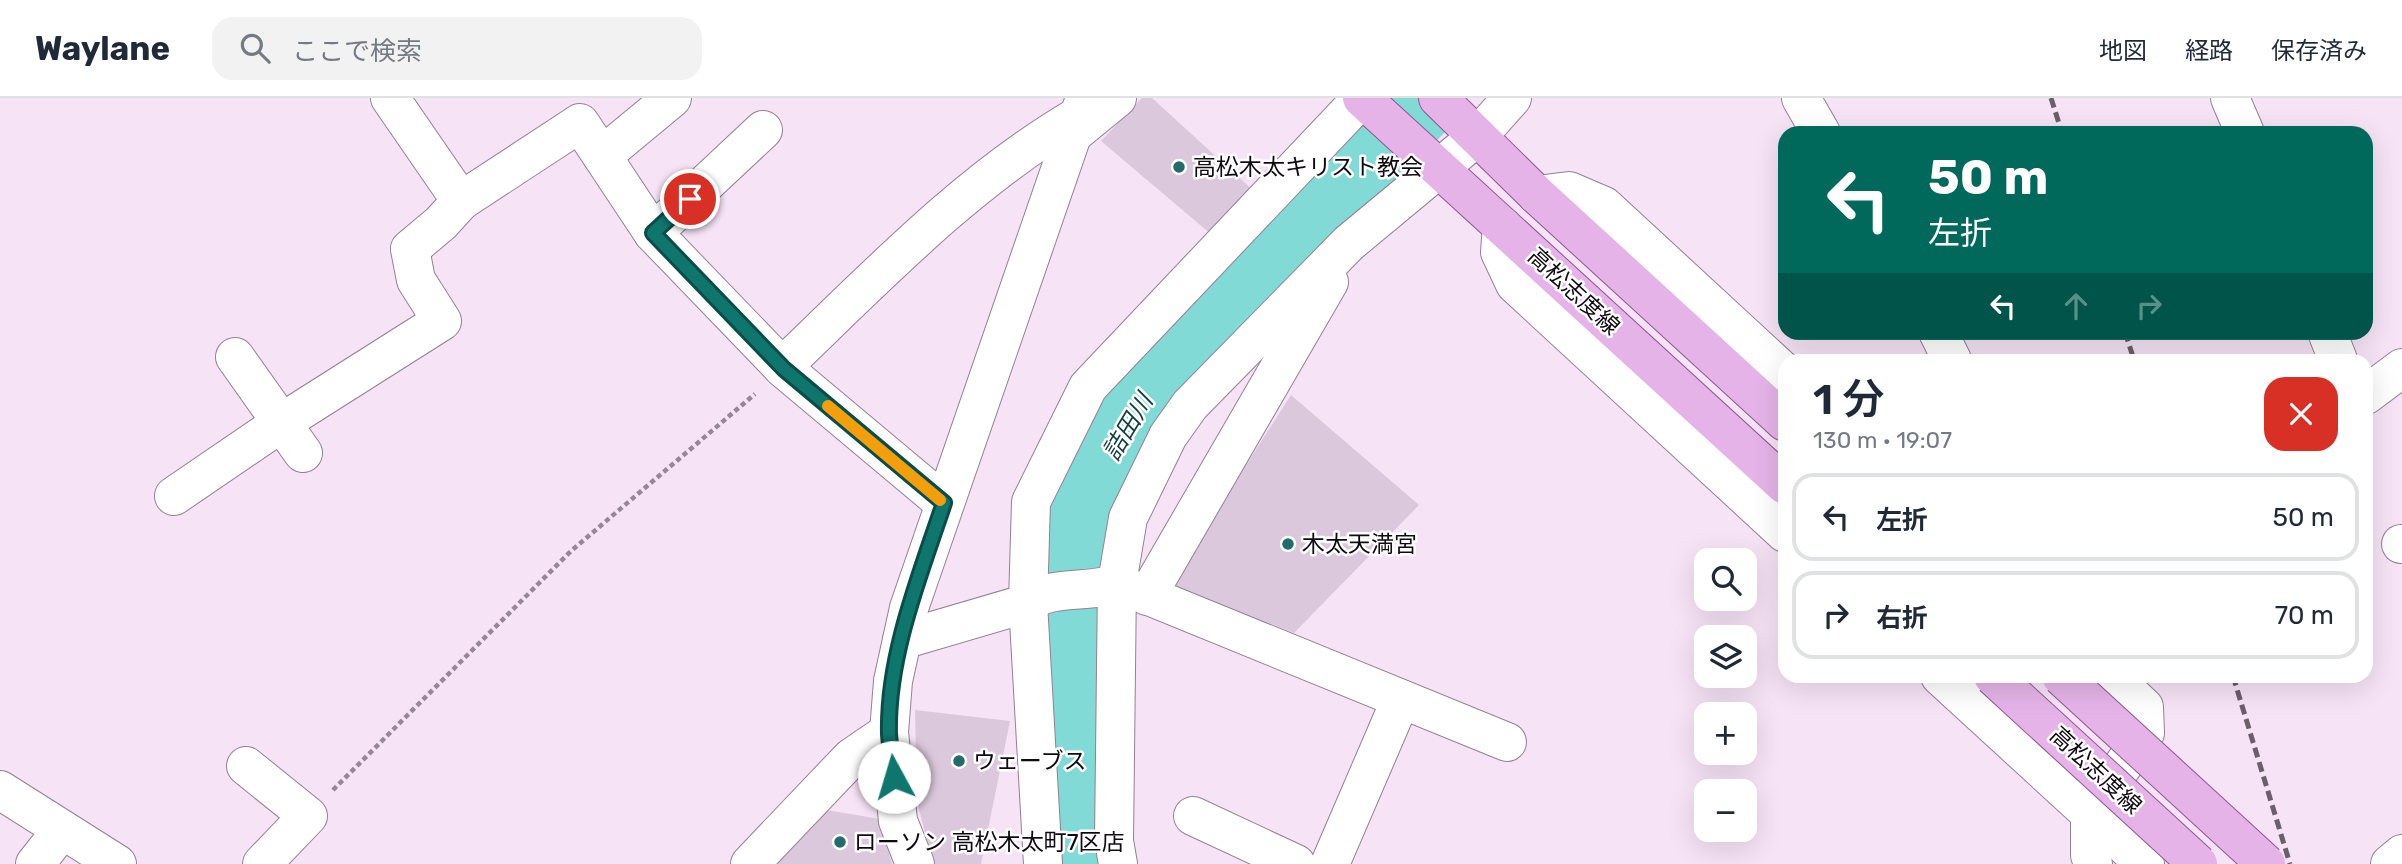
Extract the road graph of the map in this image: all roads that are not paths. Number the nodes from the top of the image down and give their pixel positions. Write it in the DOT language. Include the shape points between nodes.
graph roads {
  1 [pos="390,98"];
  2 [pos="673,98"];
  3 [pos="1117,98"];
  4 [pos="1438,98"];
  5 [pos="1512,98"];
  6 [pos="1801,98"];
  7 [pos="2230,98"];
  8 [pos="1367,102"];
  9 [pos="586,111"];
  10 [pos="1080,116"];
  11 [pos="1817,126"];
  12 [pos="2242,126"];
  13 [pos="763,130"];
  14 [pos="1472,130"];
  15 [pos="602,156"];
  16 [pos="1434,165"];
  17 [pos="1537,195"];
  18 [pos="461,201"];
  19 [pos="1503,226"];
  20 [pos="653,233"];
  21 [pos="1349,243"];
  22 [pos="235,357"];
  23 [pos="1778,367"];
  24 [pos="783,368"];
  25 [pos="2402,368"];
  26 [pos="2373,391"];
  27 [pos="1778,416"];
  28 [pos="292,438"];
  29 [pos="1778,479"];
  30 [pos="174,496"];
  31 [pos="944,503"];
  32 [pos="1778,527"];
  33 [pos="1123,589"];
  34 [pos="1034,598"];
  35 [pos="902,640"];
  36 [pos="1948,683"];
  37 [pos="2001,683"];
  38 [pos="2069,683"];
  39 [pos="2118,683"];
  40 [pos="1401,699"];
  41 [pos="889,732"];
  42 [pos="1507,742"];
  43 [pos="246,765"];
  44 [pos="0,790"];
  45 [pos="2090,814"];
  46 [pos="1193,816"];
  47 [pos="62,831"];
  48 [pos="2402,854"];
  49 [pos="35,864"];
  50 [pos="117,864"];
  51 [pos="262,864"];
  52 [pos="750,864"];
  53 [pos="915,864"];
  54 [pos="1044,864"];
  55 [pos="1118,864"];
  56 [pos="1296,864"];
  57 [pos="1330,864"];
  58 [pos="2093,864"];
  59 [pos="2145,864"];
  60 [pos="2198,864"];
  61 [pos="2266,864"];
  62 [pos="2390,864"];
  1 -- 18 [label="street"];
  2 -- 15 [label="street"];
  3 -- 10 [label="street"];
  4 -- 14 [label="main road, 高松志度線"];
  5 -- 14 [label="street"];
  6 -- 11 [label="street"];
  7 -- 12 [label="street"];
  8 -- 16 [label="main road, 高松志度線"];
  8 -- 34 [label="street" via="1088,387 1031,502"];
  9 -- 15 [label="street"];
  9 -- 18 [label="street"];
  10 -- 24 [label="street" via="1056,128 947,210"];
  10 -- 31 [label="street"];
  13 -- 20 [label="street"];
  14 -- 16 [label="street"];
  14 -- 17 [label="main road, 高松志度線"];
  15 -- 20 [label="street"];
  16 -- 19 [label="main road, 高松志度線"];
  16 -- 21 [label="street"];
  17 -- 23 [label="street" via="1569,191 1604,206"];
  17 -- 27 [label="main road, 高松志度線"];
  18 -- 28 [label="street" via="410,249 416,280 442,321"];
  19 -- 29 [label="main road, 高松志度線"];
  19 -- 32 [label="street" via="1500,252 1514,284"];
  20 -- 24 [label="street"];
  21 -- 33 [label="street" via="1312,314"];
  21 -- 33 [label="street" via="1190,405 1167,436 1128,518"];
  22 -- 28 [label="street"];
  24 -- 31 [label="street"];
  25 -- 26 [label="street"];
  28 -- 30 [label="street"];
  31 -- 35 [label="street"];
  33 -- 34 [label="street"];
  33 -- 40 [label="street"];
  33 -- 55 [label="street" via="1114,841"];
  34 -- 35 [label="street"];
  34 -- 54 [label="street"];
  35 -- 41 [label="street"];
  36 -- 45 [label="street"];
  37 -- 60 [label="main road, 高松志度線, bridge"];
  38 -- 61 [label="main road, 高松志度線, bridge"];
  39 -- 45 [label="street" via="2144,707 2145,733"];
  40 -- 42 [label="street"];
  40 -- 57 [label="street"];
  41 -- 52 [label="street" via="851,758"];
  41 -- 53 [label="street" via="898,821"];
  43 -- 51 [label="street" via="308,816"];
  44 -- 47 [label="street"];
  45 -- 58 [label="street"];
  45 -- 59 [label="street"];
  46 -- 56 [label="street"];
  47 -- 49 [label="street"];
  47 -- 50 [label="street"];
  48 -- 62 [label="street"];
}
